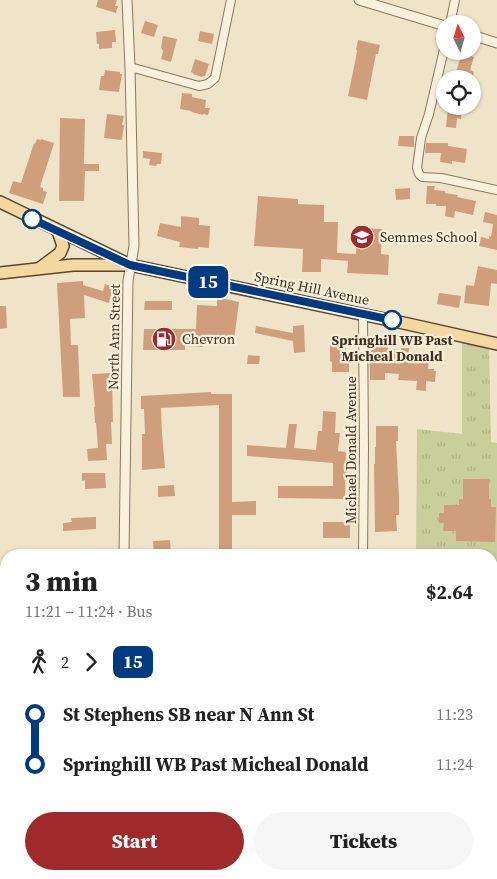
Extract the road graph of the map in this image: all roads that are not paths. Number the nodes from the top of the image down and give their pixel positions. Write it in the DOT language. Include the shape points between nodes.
graph roads {
  1 [pos="126,0"];
  2 [pos="232,0"];
  3 [pos="359,0"];
  4 [pos="455,0"];
  5 [pos="452,15"];
  6 [pos="436,23"];
  7 [pos="481,38"];
  8 [pos="497,42"];
  9 [pos="442,60"];
  10 [pos="130,67"];
  11 [pos="497,190"];
  12 [pos="0,202"];
  13 [pos="0,207"];
  14 [pos="18,212"];
  15 [pos="58,231"];
  16 [pos="130,265"];
  17 [pos="40,268"];
  18 [pos="0,272"];
  19 [pos="363,314"];
  20 [pos="497,344"];
  21 [pos="124,549"];
  22 [pos="363,549"];
  1 -- 10 [label="street, North Ann Street"];
  2 -- 10 [label="street" via="215,78 208,84 199,86"];
  3 -- 6 [label="street"];
  4 -- 5 [label="street"];
  7 -- 8 [label="street"];
  9 -- 11 [label="street" via="420,138 419,174"];
  10 -- 16 [label="street, North Ann Street" via="134,246"];
  12 -- 14 [label="main road"];
  13 -- 14 [label="street"];
  14 -- 15 [label="main road"];
  15 -- 16 [label="main road"];
  15 -- 17 [label="main road" via="62,246 60,253"];
  16 -- 17 [label="main road, Spring Hill Avenue"];
  16 -- 19 [label="main road, Spring Hill Avenue"];
  16 -- 21 [label="street, North Ann Street"];
  17 -- 18 [label="main road, Spring Hill Avenue"];
  19 -- 20 [label="main road, Spring Hill Avenue"];
  19 -- 22 [label="street, Michael Donald Avenue"];
}
